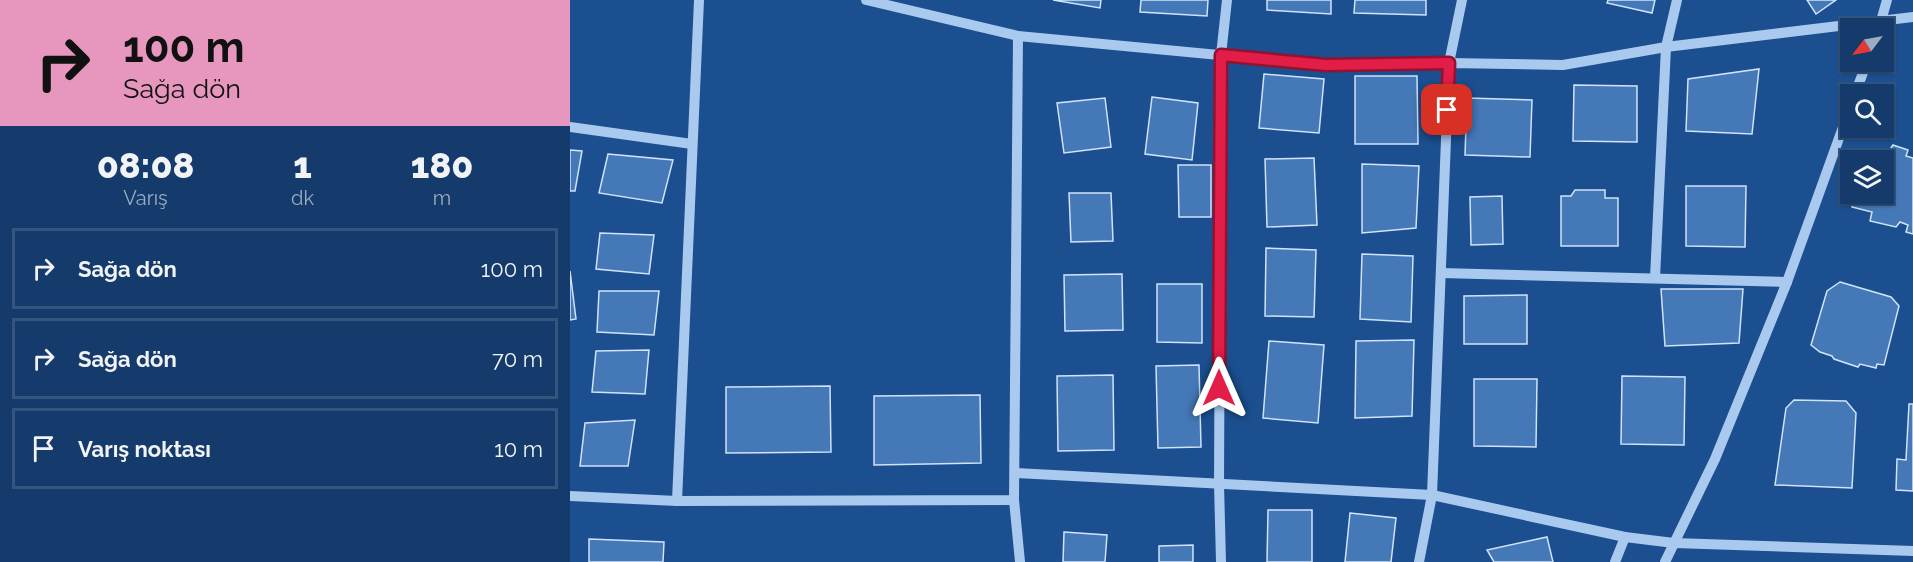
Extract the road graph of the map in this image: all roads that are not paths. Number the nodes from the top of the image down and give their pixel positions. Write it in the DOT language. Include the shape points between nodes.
graph roads {
  1 [pos="699,0"];
  2 [pos="870,0"];
  3 [pos="1227,0"];
  4 [pos="1462,0"];
  5 [pos="1677,0"];
  6 [pos="1887,0"];
  7 [pos="1913,17"];
  8 [pos="1882,18"];
  9 [pos="1894,21"];
  10 [pos="1840,28"];
  11 [pos="1018,36"];
  12 [pos="1666,47"];
  13 [pos="1221,55"];
  14 [pos="1449,63"];
  15 [pos="570,127"];
  16 [pos="1840,135"];
  17 [pos="692,144"];
  18 [pos="1441,273"];
  19 [pos="1655,278"];
  20 [pos="1787,282"];
  21 [pos="1015,472"];
  22 [pos="1218,484"];
  23 [pos="1432,495"];
  24 [pos="570,496"];
  25 [pos="1014,500"];
  26 [pos="677,501"];
  27 [pos="1625,537"];
  28 [pos="1674,543"];
  29 [pos="1913,551"];
  30 [pos="1020,562"];
  31 [pos="1221,562"];
  32 [pos="1419,562"];
  33 [pos="1615,562"];
  34 [pos="1665,562"];
  1 -- 17 [label="street"];
  2 -- 11 [label="street"];
  3 -- 13 [label="street"];
  4 -- 14 [label="street"];
  5 -- 12 [label="street"];
  6 -- 8 [label="street"];
  7 -- 9 [label="street"];
  10 -- 12 [label="street"];
  11 -- 13 [label="street"];
  11 -- 21 [label="street"];
  12 -- 14 [label="street" via="1563,65"];
  12 -- 19 [label="street"];
  13 -- 14 [label="street" via="1326,65"];
  13 -- 22 [label="street"];
  14 -- 18 [label="street"];
  15 -- 17 [label="street"];
  16 -- 20 [label="street"];
  17 -- 26 [label="street"];
  18 -- 19 [label="street"];
  18 -- 23 [label="street"];
  19 -- 20 [label="street"];
  20 -- 28 [label="street" via="1715,459"];
  21 -- 22 [label="street"];
  21 -- 25 [label="street"];
  22 -- 23 [label="street"];
  22 -- 31 [label="street"];
  23 -- 27 [label="street"];
  23 -- 32 [label="street"];
  24 -- 26 [label="street"];
  25 -- 26 [label="street"];
  25 -- 30 [label="street"];
  27 -- 28 [label="street"];
  27 -- 33 [label="street"];
  28 -- 29 [label="street"];
  28 -- 34 [label="street"];
}
